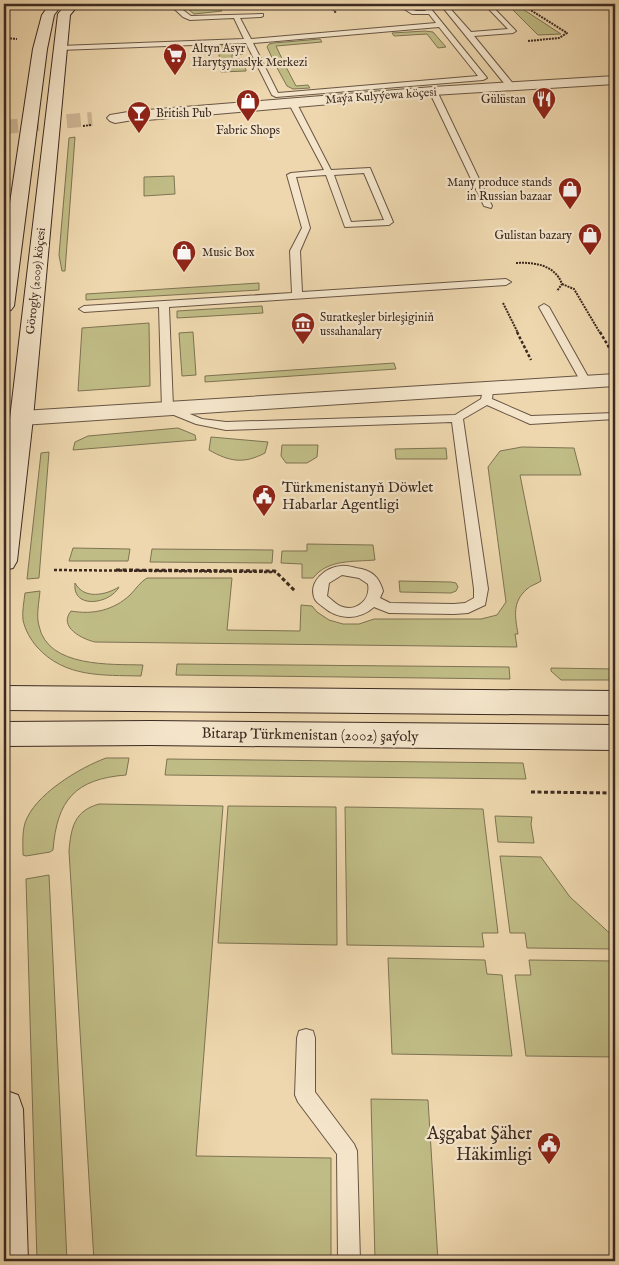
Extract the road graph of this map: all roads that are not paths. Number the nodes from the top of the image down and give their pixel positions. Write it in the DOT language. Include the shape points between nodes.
graph roads {
  1 [pos="4,4"];
  2 [pos="8,4"];
  3 [pos="56,4"];
  4 [pos="73,4"];
  5 [pos="172,4"];
  6 [pos="406,4"];
  7 [pos="424,4"];
  8 [pos="443,4"];
  9 [pos="487,4"];
  10 [pos="432,12"];
  11 [pos="261,15"];
  12 [pos="236,16"];
  13 [pos="441,25"];
  14 [pos="470,34"];
  15 [pos="249,41"];
  16 [pos="60,48"];
  17 [pos="615,80"];
  18 [pos="511,86"];
  19 [pos="433,92"];
  20 [pos="292,102"];
  21 [pos="147,115"];
  22 [pos="329,173"];
  23 [pos="488,206"];
  24 [pos="506,282"];
  25 [pos="297,296"];
  26 [pos="164,304"];
  27 [pos="4,306"];
  28 [pos="544,307"];
  29 [pos="84,309"];
  30 [pos="615,380"];
  31 [pos="586,382"];
  32 [pos="487,396"];
  33 [pos="168,409"];
  34 [pos="615,416"];
  35 [pos="22,418"];
  36 [pos="456,418"];
  37 [pos="4,561"];
  38 [pos="373,601"];
  39 [pos="4,698"];
  40 [pos="615,703"];
  41 [pos="4,734"];
  42 [pos="615,738"];
  43 [pos="306,1038"];
  44 [pos="4,1109"];
  45 [pos="7,1261"];
  46 [pos="349,1261"];
  1 -- 2 [label="street"];
  3 -- 27 [label="street, Görogly (2009) köçesi" via="48,15 40,49"];
  4 -- 16 [label="street, Görogly (2009) köçesi" via="64,14"];
  5 -- 12 [label="lane" via="190,18"];
  6 -- 10 [label="lane" via="404,6 409,11"];
  7 -- 10 [label="lane"];
  8 -- 14 [label="lane"];
  9 -- 14 [label="lane" via="513,31"];
  10 -- 13 [label="lane"];
  11 -- 12 [label="lane"];
  12 -- 15 [label="lane"];
  13 -- 15 [label="lane"];
  13 -- 15 [label="lane" via="482,78 276,95"];
  14 -- 18 [label="lane"];
  15 -- 16 [label="lane"];
  16 -- 35 [label="street, Görogly (2009) köçesi"];
  17 -- 18 [label="street, Maýa Kulyýewa köçesi"];
  18 -- 19 [label="street, Maýa Kulyýewa köçesi"];
  19 -- 20 [label="street, Maýa Kulyýewa köçesi"];
  19 -- 23 [label="lane"];
  20 -- 21 [label="street, Maýa Kulyýewa köçesi"];
  20 -- 22 [label="lane"];
  22 -- 22 [label="lane" via="367,170 389,222 348,225"];
  22 -- 25 [label="lane" via="290,175 306,228 295,251"];
  24 -- 25 [label="lane"];
  25 -- 26 [label="lane"];
  26 -- 29 [label="lane"];
  26 -- 33 [label="lane"];
  28 -- 31 [label="lane"];
  30 -- 31 [label="street"];
  31 -- 32 [label="street"];
  32 -- 33 [label="street"];
  32 -- 34 [label="lane" via="530,420"];
  32 -- 36 [label="lane"];
  33 -- 35 [label="street"];
  33 -- 36 [label="lane" via="200,422 226,426"];
  35 -- 37 [label="street, Görogly (2009) köçesi"];
  36 -- 38 [label="lane" via="480,601 468,608 454,609 389,608"];
  38 -- 38 [label="lane" via="363,609 343,612 326,604 319,592 321,583 326,576 342,570 362,572 375,583 377,590"];
  39 -- 40 [label="street"];
  41 -- 42 [label="street, Bitarap Türkmenistan (2002) şaýoly"];
  43 -- 46 [label="lane" via="305,1095 348,1151"];
  44 -- 45 [label="street"];
}
